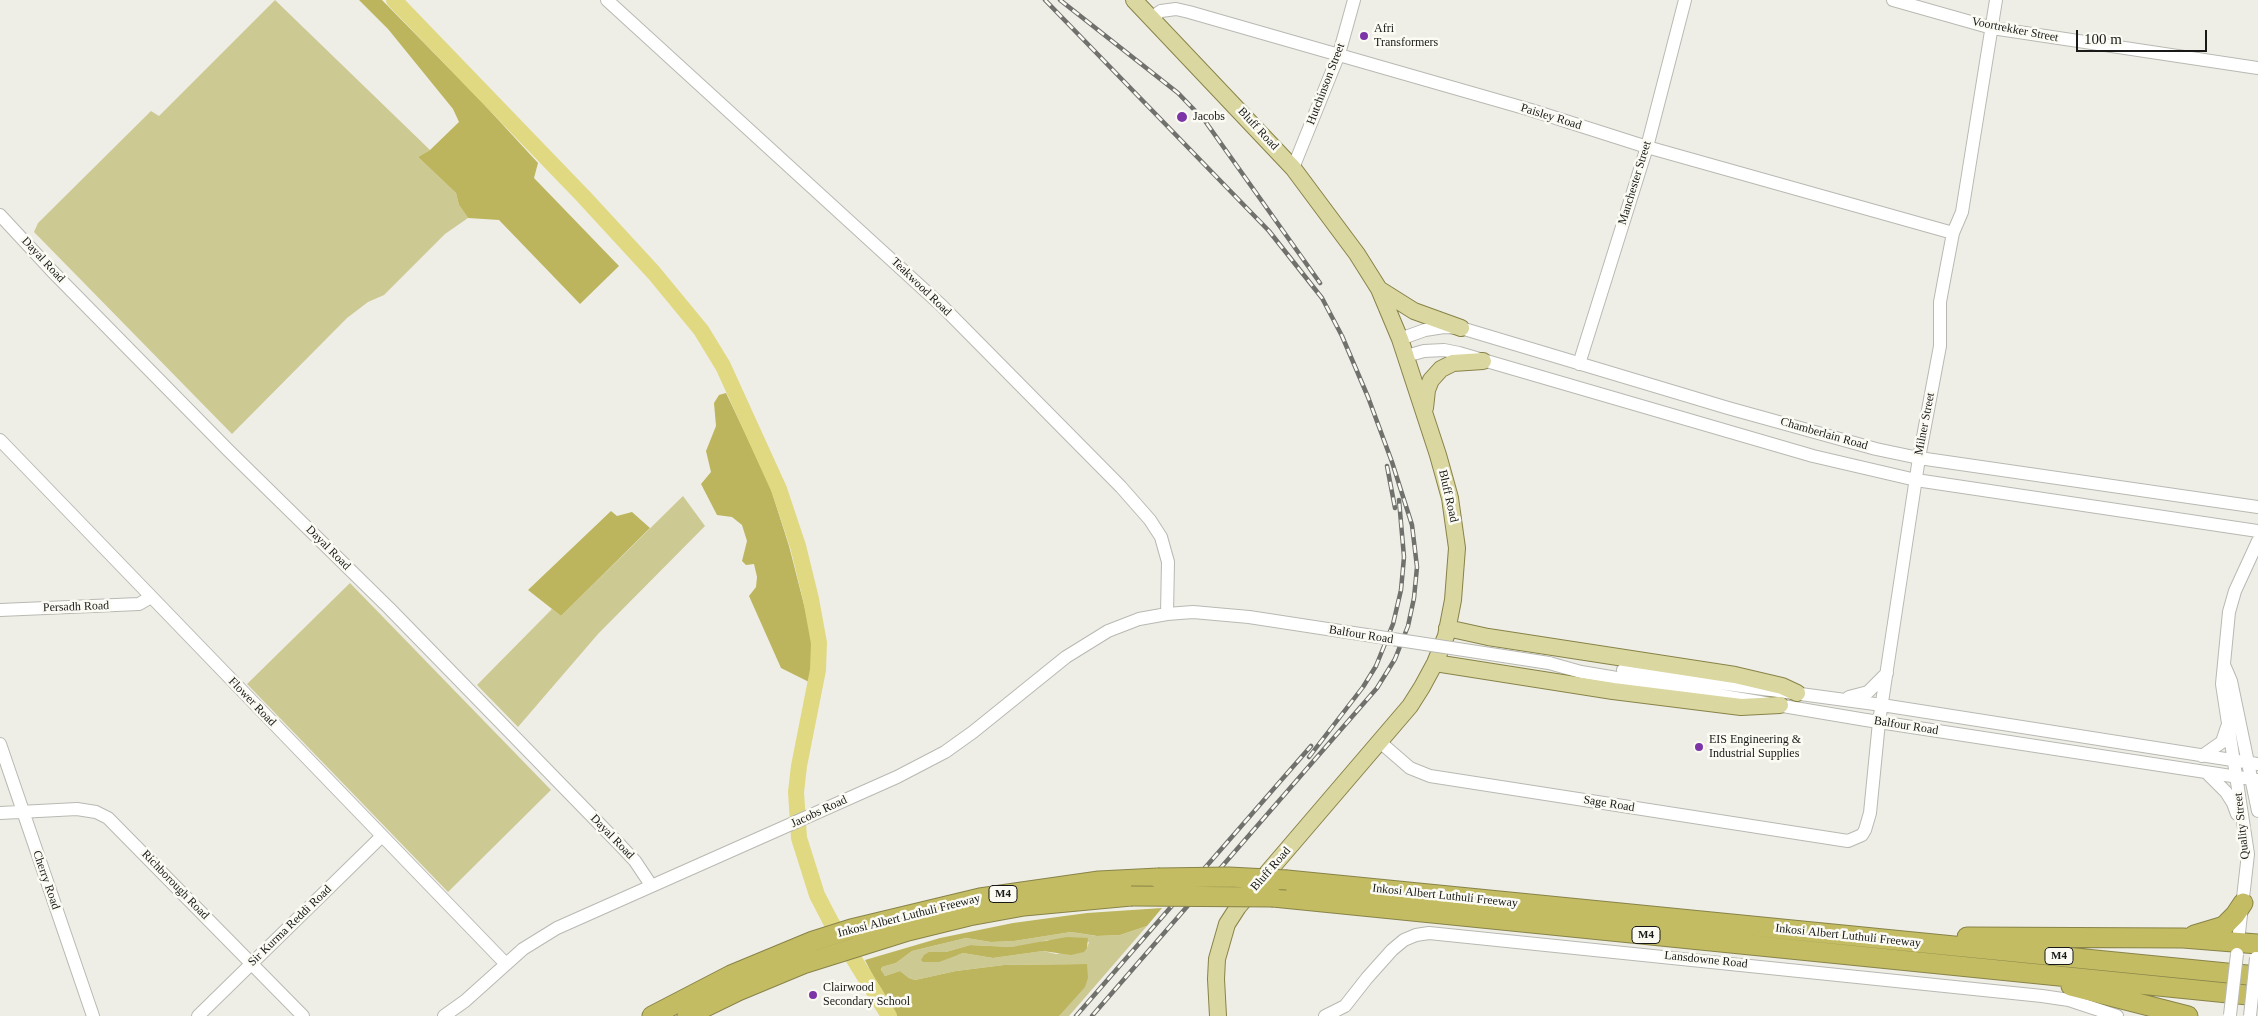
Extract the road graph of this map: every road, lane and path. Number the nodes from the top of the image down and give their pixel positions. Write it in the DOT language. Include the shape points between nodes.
graph roads {
  1 [pos="607,0"];
  2 [pos="1134,0"];
  3 [pos="1354,0"];
  4 [pos="1685,0"];
  5 [pos="1894,0"];
  6 [pos="1996,0"];
  7 [pos="1151,18"];
  8 [pos="1992,28"];
  9 [pos="1339,54"];
  10 [pos="2258,68"];
  11 [pos="1647,147"];
  12 [pos="1293,168"];
  13 [pos="0,215"];
  14 [pos="1953,233"];
  15 [pos="1379,289"];
  16 [pos="1461,328"];
  17 [pos="1400,339"];
  18 [pos="1406,356"];
  19 [pos="1483,361"];
  20 [pos="1579,364"];
  21 [pos="1425,414"];
  22 [pos="0,440"];
  23 [pos="1919,458"];
  24 [pos="1916,480"];
  25 [pos="2258,507"];
  26 [pos="2258,531"];
  27 [pos="2258,541"];
  28 [pos="150,597"];
  29 [pos="0,610"];
  30 [pos="1167,614"];
  31 [pos="1447,628"];
  32 [pos="1435,663"];
  33 [pos="1552,664"];
  34 [pos="2225,667"];
  35 [pos="1887,673"];
  36 [pos="1797,693"];
  37 [pos="1832,699"];
  38 [pos="1780,705"];
  39 [pos="1882,705"];
  40 [pos="1879,722"];
  41 [pos="2228,722"];
  42 [pos="2065,734"];
  43 [pos="1380,742"];
  44 [pos="0,744"];
  45 [pos="2063,751"];
  46 [pos="2202,756"];
  47 [pos="2234,760"];
  48 [pos="2254,764"];
  49 [pos="2206,772"];
  50 [pos="2237,778"];
  51 [pos="2255,780"];
  52 [pos="2258,811"];
  53 [pos="22,812"];
  54 [pos="0,813"];
  55 [pos="382,836"];
  56 [pos="1848,840"];
  57 [pos="2247,845"];
  58 [pos="651,885"];
  59 [pos="2243,903"];
  60 [pos="2258,933"];
  61 [pos="855,937"];
  62 [pos="1859,938"];
  63 [pos="2183,938"];
  64 [pos="2237,948"];
  65 [pos="2257,955"];
  66 [pos="252,963"];
  67 [pos="506,963"];
  68 [pos="2020,972"];
  69 [pos="2258,996"];
  70 [pos="466,1001"];
  71 [pos="93,1016"];
  72 [pos="198,1016"];
  73 [pos="303,1016"];
  74 [pos="444,1016"];
  75 [pos="456,1016"];
  76 [pos="652,1016"];
  77 [pos="687,1016"];
  78 [pos="1218,1016"];
  79 [pos="1326,1016"];
  80 [pos="2117,1016"];
  81 [pos="2188,1016"];
  82 [pos="2230,1016"];
  83 [pos="2250,1016"];
  1 -- 30 [label="street, Teakwood Road" via="936,301 1121,487 1161,537 1168,562"];
  2 -- 7 [label="main road, Bluff Road"];
  3 -- 9 [label="street, Hutchinson Street"];
  4 -- 11 [label="street, Manchester Street"];
  5 -- 8 [label="street, Voortrekker Street"];
  6 -- 8 [label="street, Milner Street"];
  7 -- 9 [label="street, Paisley Road" via="1160,11 1183,10"];
  7 -- 12 [label="main road, Bluff Road"];
  8 -- 10 [label="street, Voortrekker Street"];
  8 -- 14 [label="street, Milner Street" via="1962,212"];
  9 -- 11 [label="street, Paisley Road"];
  9 -- 12 [label="street, Hutchinson Street"];
  11 -- 14 [label="street, Paisley Road"];
  11 -- 20 [label="street, Manchester Street"];
  12 -- 15 [label="main road, Bluff Road"];
  13 -- 58 [label="street, Dayal Road" via="621,846"];
  14 -- 23 [label="street, Milner Street" via="1940,302 1940,346"];
  15 -- 16 [label="main road" via="1414,312"];
  15 -- 17 [label="main road, Bluff Road"];
  16 -- 17 [label="street, Chamberlain Road" via="1425,330"];
  16 -- 20 [label="street, Chamberlain Road"];
  17 -- 18 [label="main road, Bluff Road"];
  18 -- 19 [label="street, Chamberlain Road" via="1444,350"];
  18 -- 21 [label="main road, Bluff Road"];
  19 -- 21 [label="main road" via="1453,362 1441,369 1427,390"];
  19 -- 24 [label="street, Chamberlain Road" via="1812,456"];
  20 -- 23 [label="street, Chamberlain Road" via="1876,449"];
  21 -- 31 [label="main road, Bluff Road" via="1450,498 1456,534 1456,574"];
  22 -- 28 [label="street, Flower Road"];
  23 -- 24 [label="street, Milner Street"];
  23 -- 25 [label="street, Chamberlain Road"];
  24 -- 26 [label="street, Chamberlain Road"];
  24 -- 35 [label="street, Milner Street"];
  27 -- 34 [label="street, Quality Street" via="2229,612"];
  28 -- 29 [label="street, Persadh Road" via="139,604"];
  28 -- 55 [label="street, Flower Road"];
  30 -- 33 [label="street, Balfour Road, bridge" via="1194,612 1249,618"];
  30 -- 58 [label="street, Jacobs Road" via="1139,619 1094,639 1066,657 950,748 897,777"];
  31 -- 32 [label="main road, Bluff Road"];
  31 -- 36 [label="main road" via="1488,638 1735,676 1782,686"];
  32 -- 38 [label="main road" via="1741,707"];
  32 -- 43 [label="main road, Bluff Road" via="1410,706"];
  33 -- 36 [label="street, Balfour Road" via="1581,664"];
  33 -- 38 [label="street, Balfour Road" via="1581,672"];
  34 -- 41 [label="street, Quality Street" via="2222,684"];
  34 -- 48 [label="street, Quality Street"];
  35 -- 37 [label="street" via="1868,692"];
  35 -- 39 [label="street, Milner Street"];
  36 -- 37 [label="street, Balfour Road"];
  37 -- 39 [label="street, Balfour Road"];
  38 -- 40 [label="street, Balfour Road"];
  39 -- 40 [label="street, Milner Street"];
  39 -- 42 [label="street, Balfour Road"];
  40 -- 45 [label="street, Balfour Road"];
  40 -- 56 [label="street, Milner Street" via="1870,813 1862,835"];
  41 -- 46 [label="street" via="2222,742"];
  41 -- 47 [label="street, Quality Street"];
  42 -- 45 [label="street"];
  42 -- 46 [label="street, Balfour Road"];
  43 -- 56 [label="street, Sage Road" via="1410,768 1430,776"];
  43 -- 78 [label="main road, Bluff Road" via="1238,907 1227,924 1217,959"];
  44 -- 53 [label="street, Cherry Road"];
  45 -- 49 [label="street, Balfour Road"];
  46 -- 47 [label="street, Balfour Road"];
  47 -- 48 [label="street, Balfour Road"];
  47 -- 50 [label="street, Quality Street"];
  48 -- 51 [label="street, Quality Street"];
  49 -- 50 [label="street, Balfour Road"];
  49 -- 57 [label="street" via="2234,803"];
  50 -- 51 [label="street, Balfour Road"];
  50 -- 57 [label="street, Quality Street"];
  51 -- 52 [label="street, Quality Street"];
  53 -- 54 [label="street, Richborough Road"];
  53 -- 66 [label="street, Richborough Road" via="90,810 108,818"];
  53 -- 71 [label="street, Cherry Road"];
  55 -- 66 [label="street, Sir Kurma Reddi Road"];
  55 -- 67 [label="street, Flower Road"];
  57 -- 59 [label="street, Quality Street"];
  58 -- 67 [label="street, Jacobs Road" via="557,928"];
  59 -- 63 [label="highway" via="2224,926"];
  59 -- 64 [label="street, Quality Street"];
  60 -- 65 [label="street"];
  61 -- 62 [label="highway, Inkosi Albert Luthuli Freeway / M4, bridge" via="980,898 1099,881 1229,877 1287,880"];
  61 -- 68 [label="highway, Inkosi Albert Luthuli Freeway / M4, bridge" via="1024,906 1131,896 1273,897"];
  61 -- 76 [label="highway, Inkosi Albert Luthuli Freeway / M4" via="813,941 730,975"];
  61 -- 77 [label="highway, Inkosi Albert Luthuli Freeway / M4" via="820,959 738,991"];
  62 -- 63 [label="highway"];
  62 -- 65 [label="highway, Inkosi Albert Luthuli Freeway / M4"];
  63 -- 64 [label="highway"];
  64 -- 65 [label="highway"];
  64 -- 82 [label="street, Quality Street, bridge"];
  65 -- 83 [label="street, bridge"];
  66 -- 72 [label="street, Sir Kurma Reddi Road"];
  66 -- 73 [label="street, Richborough Road"];
  67 -- 70 [label="street, Jacobs Road"];
  68 -- 69 [label="highway, Inkosi Albert Luthuli Freeway / M4"];
  68 -- 81 [label="highway"];
  70 -- 74 [label="street, Jacobs Road"];
  70 -- 75 [label="street, Jacobs Road"];
  79 -- 80 [label="street, Lansdowne Road" via="1345,1006 1404,940 1428,933 2042,996 2069,1000"];
}
